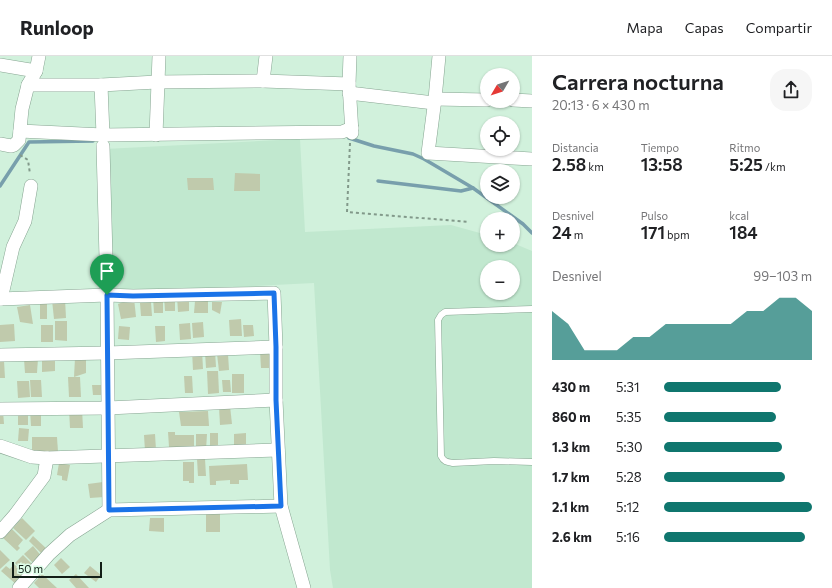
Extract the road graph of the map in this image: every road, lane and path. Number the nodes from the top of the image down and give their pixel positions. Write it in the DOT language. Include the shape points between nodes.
graph roads {
  1 [pos="39,56"];
  2 [pos="159,56"];
  3 [pos="266,56"];
  4 [pos="350,56"];
  5 [pos="439,56"];
  6 [pos="0,65"];
  7 [pos="36,71"];
  8 [pos="263,81"];
  9 [pos="157,82"];
  10 [pos="28,85"];
  11 [pos="101,85"];
  12 [pos="349,88"];
  13 [pos="480,100"];
  14 [pos="520,100"];
  15 [pos="435,101"];
  16 [pos="532,101"];
  17 [pos="20,131"];
  18 [pos="156,134"];
  19 [pos="351,135"];
  20 [pos="103,141"];
  21 [pos="0,144"];
  22 [pos="532,159"];
  23 [pos="31,186"];
  24 [pos="469,222"];
  25 [pos="107,295"];
  26 [pos="1,299"];
  27 [pos="532,309"];
  28 [pos="276,347"];
  29 [pos="107,353"];
  30 [pos="0,355"];
  31 [pos="276,400"];
  32 [pos="108,408"];
  33 [pos="0,409"];
  34 [pos="0,446"];
  35 [pos="278,450"];
  36 [pos="109,456"];
  37 [pos="47,458"];
  38 [pos="532,462"];
  39 [pos="281,506"];
  40 [pos="109,510"];
  41 [pos="0,532"];
  42 [pos="19,588"];
  43 [pos="304,588"];
  1 -- 7 [label="street"];
  2 -- 9 [label="street"];
  3 -- 8 [label="street"];
  4 -- 12 [label="street"];
  5 -- 15 [label="street"];
  6 -- 7 [label="street"];
  7 -- 10 [label="street"];
  8 -- 9 [label="street"];
  8 -- 12 [label="street"];
  9 -- 11 [label="street"];
  9 -- 18 [label="street"];
  10 -- 11 [label="street"];
  10 -- 17 [label="street"];
  11 -- 20 [label="street"];
  12 -- 15 [label="street"];
  12 -- 19 [label="street"];
  13 -- 15 [label="street"];
  14 -- 16 [label="street"];
  15 -- 22 [label="street" via="428,153"];
  17 -- 20 [label="street"];
  17 -- 21 [label="street" via="19,140 14,145"];
  18 -- 19 [label="street" via="342,132"];
  18 -- 20 [label="street"];
  19 -- 24 [label="path" via="348,212"];
  20 -- 25 [label="street"];
  23 -- 26 [label="street" via="25,221 13,247"];
  25 -- 26 [label="street"];
  25 -- 28 [label="street" via="274,293"];
  25 -- 29 [label="street"];
  27 -- 38 [label="lane" via="445,312 438,320 443,460 453,463"];
  28 -- 29 [label="street"];
  28 -- 31 [label="street"];
  29 -- 30 [label="street"];
  29 -- 32 [label="street"];
  31 -- 32 [label="street"];
  31 -- 35 [label="street"];
  32 -- 33 [label="street"];
  32 -- 36 [label="street"];
  34 -- 37 [label="street" via="32,457"];
  35 -- 36 [label="street"];
  35 -- 39 [label="street"];
  36 -- 37 [label="street"];
  36 -- 40 [label="street"];
  37 -- 41 [label="street" via="44,476"];
  39 -- 40 [label="street"];
  39 -- 43 [label="street"];
  40 -- 42 [label="street" via="70,535"];
}
